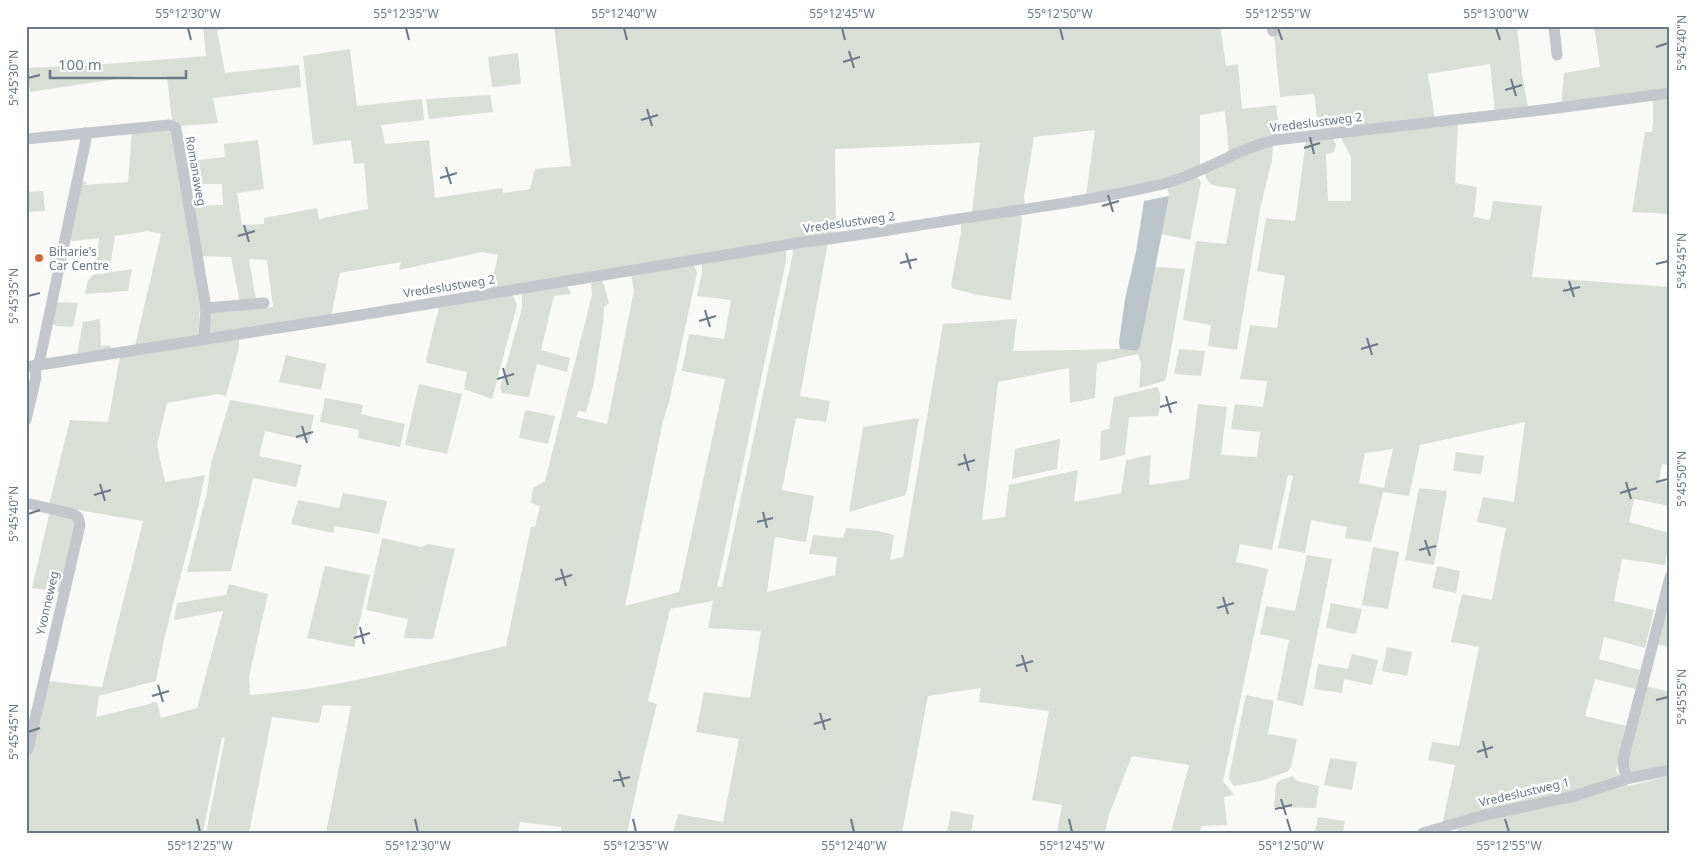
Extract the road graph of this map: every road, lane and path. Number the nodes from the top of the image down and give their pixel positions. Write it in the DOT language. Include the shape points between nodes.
graph roads {
  1 [pos="1554,26"];
  2 [pos="1557,55"];
  3 [pos="1670,93"];
  4 [pos="85,133"];
  5 [pos="26,138"];
  6 [pos="264,304"];
  7 [pos="206,308"];
  8 [pos="204,339"];
  9 [pos="34,365"];
  10 [pos="26,420"];
  11 [pos="26,503"];
  12 [pos="1670,577"];
  13 [pos="28,748"];
  14 [pos="1670,770"];
  15 [pos="1630,778"];
  16 [pos="1424,833"];
  1 -- 2 [label="street"];
  3 -- 8 [label="street, Vredeslustweg 2" via="1275,140 1164,184 1071,203 796,243"];
  4 -- 5 [label="street, Romanaweg"];
  4 -- 7 [label="street, Romanaweg" via="174,127"];
  4 -- 9 [label="street" via="40,359"];
  6 -- 7 [label="street"];
  7 -- 8 [label="street"];
  8 -- 9 [label="street, Vredeslustweg 2"];
  9 -- 10 [label="street" via="36,377"];
  11 -- 13 [label="street, Yvonneweg" via="73,514 80,524"];
  12 -- 15 [label="street" via="1624,756 1623,768"];
  14 -- 15 [label="street, Vredeslustweg 1"];
  15 -- 16 [label="street, Vredeslustweg 1" via="1574,796 1481,816"];
}
